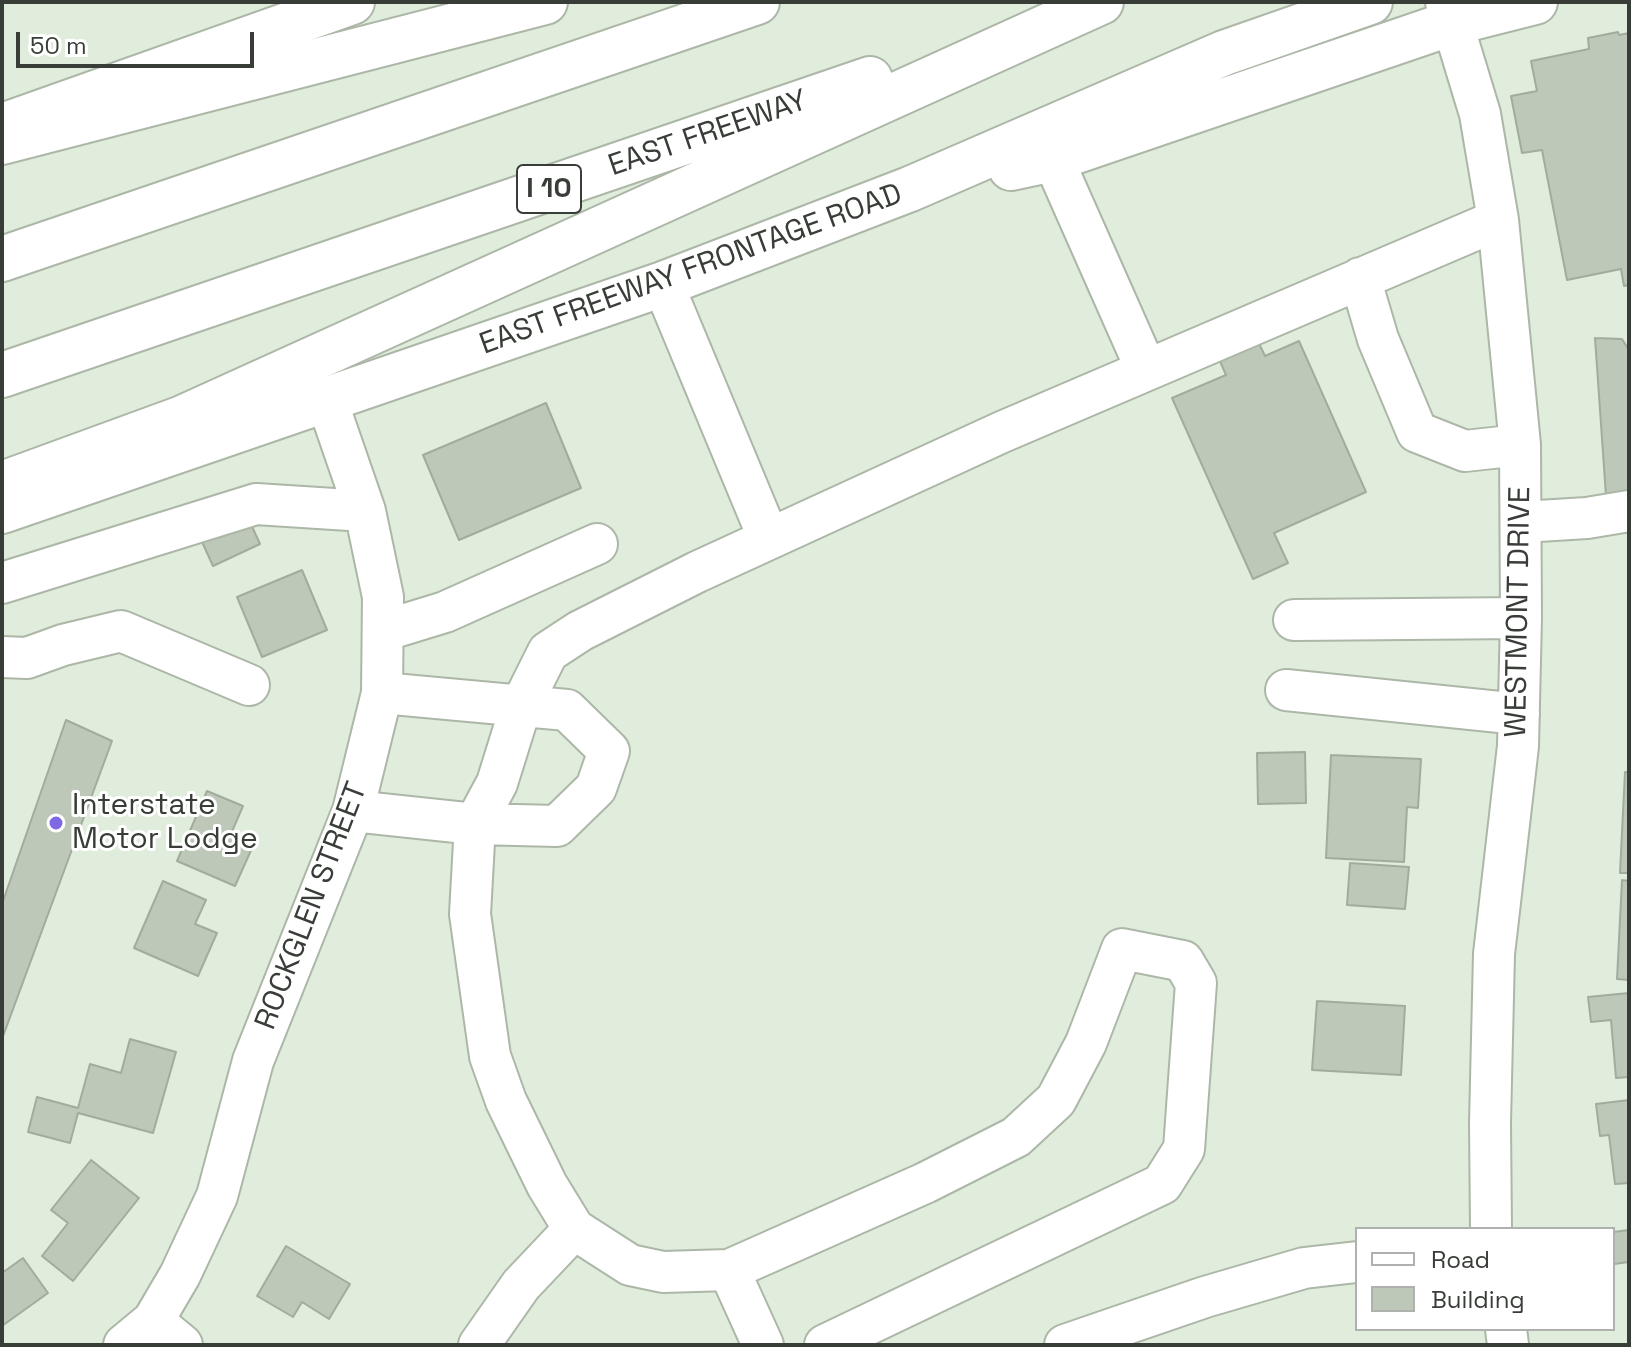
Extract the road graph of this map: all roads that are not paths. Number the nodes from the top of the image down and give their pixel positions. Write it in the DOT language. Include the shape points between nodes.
graph roads {
  1 [pos="352,2"];
  2 [pos="545,2"];
  3 [pos="757,2"];
  4 [pos="1098,2"];
  5 [pos="1370,2"];
  6 [pos="1535,2"];
  7 [pos="1449,12"];
  8 [pos="2,126"];
  9 [pos="2,142"];
  10 [pos="1053,159"];
  11 [pos="910,189"];
  12 [pos="1498,220"];
  13 [pos="2,259"];
  14 [pos="1360,278"];
  15 [pos="663,284"];
  16 [pos="1146,369"];
  17 [pos="2,375"];
  18 [pos="334,421"];
  19 [pos="1520,445"];
  20 [pos="2,484"];
  21 [pos="2,511"];
  22 [pos="365,511"];
  23 [pos="1629,511"];
  24 [pos="1522,522"];
  25 [pos="769,539"];
  26 [pos="597,544"];
  27 [pos="2,583"];
  28 [pos="1521,618"];
  29 [pos="1294,620"];
  30 [pos="383,631"];
  31 [pos="2,657"];
  32 [pos="249,685"];
  33 [pos="1286,690"];
  34 [pos="382,693"];
  35 [pos="521,706"];
  36 [pos="1519,714"];
  37 [pos="353,811"];
  38 [pos="475,824"];
  39 [pos="1491,1227"];
  40 [pos="574,1229"];
  41 [pos="1355,1262"];
  42 [pos="729,1270"];
  43 [pos="153,1337"];
  44 [pos="479,1345"];
  45 [pos="763,1345"];
  46 [pos="825,1345"];
  47 [pos="1065,1345"];
  1 -- 8 [label="main road"];
  2 -- 9 [label="main road"];
  3 -- 13 [label="main road"];
  4 -- 17 [label="main road, EAST FREEWAY / I 10"];
  4 -- 20 [label="main road" via="180,419"];
  5 -- 11 [label="main road, EAST FREEWAY FRONTAGE ROAD" via="1224,53"];
  6 -- 7 [label="main road"];
  7 -- 10 [label="main road"];
  7 -- 12 [label="street, WESTMONT DRIVE" via="1480,114"];
  10 -- 11 [label="main road"];
  10 -- 16 [label="street"];
  11 -- 15 [label="main road, EAST FREEWAY FRONTAGE ROAD"];
  12 -- 14 [label="street"];
  12 -- 19 [label="street, WESTMONT DRIVE"];
  14 -- 16 [label="street"];
  14 -- 19 [label="street" via="1378,339 1417,432 1465,451"];
  15 -- 18 [label="main road, EAST FREEWAY FRONTAGE ROAD"];
  15 -- 25 [label="street"];
  16 -- 25 [label="street"];
  18 -- 21 [label="main road, EAST FREEWAY FRONTAGE ROAD"];
  18 -- 22 [label="street, ROCKGLEN STREET"];
  19 -- 24 [label="street, WESTMONT DRIVE"];
  22 -- 27 [label="street" via="256,504"];
  22 -- 30 [label="street, ROCKGLEN STREET" via="383,597"];
  23 -- 24 [label="street"];
  24 -- 28 [label="street, WESTMONT DRIVE"];
  25 -- 35 [label="street" via="580,631 548,652"];
  26 -- 30 [label="street" via="445,612"];
  28 -- 29 [label="street"];
  28 -- 36 [label="street, WESTMONT DRIVE"];
  30 -- 34 [label="street, ROCKGLEN STREET"];
  31 -- 32 [label="street" via="27,658 121,631"];
  33 -- 36 [label="street"];
  34 -- 35 [label="street"];
  34 -- 37 [label="street, ROCKGLEN STREET"];
  35 -- 38 [label="street" via="497,783"];
  35 -- 38 [label="street" via="567,710 609,751 596,788 557,826"];
  36 -- 39 [label="street, WESTMONT DRIVE" via="1494,954"];
  37 -- 38 [label="street"];
  37 -- 43 [label="street, ROCKGLEN STREET" via="253,1061 217,1196"];
  38 -- 40 [label="street" via="470,914 490,1056 526,1143"];
  40 -- 42 [label="street" via="630,1265 663,1272"];
  40 -- 44 [label="street" via="521,1285"];
  41 -- 47 [label="street" via="1304,1268"];
  42 -- 45 [label="street"];
  42 -- 46 [label="street" via="1016,1137 1056,1100 1086,1043 1122,949 1183,961 1196,983 1184,1149 1162,1184"];
}
